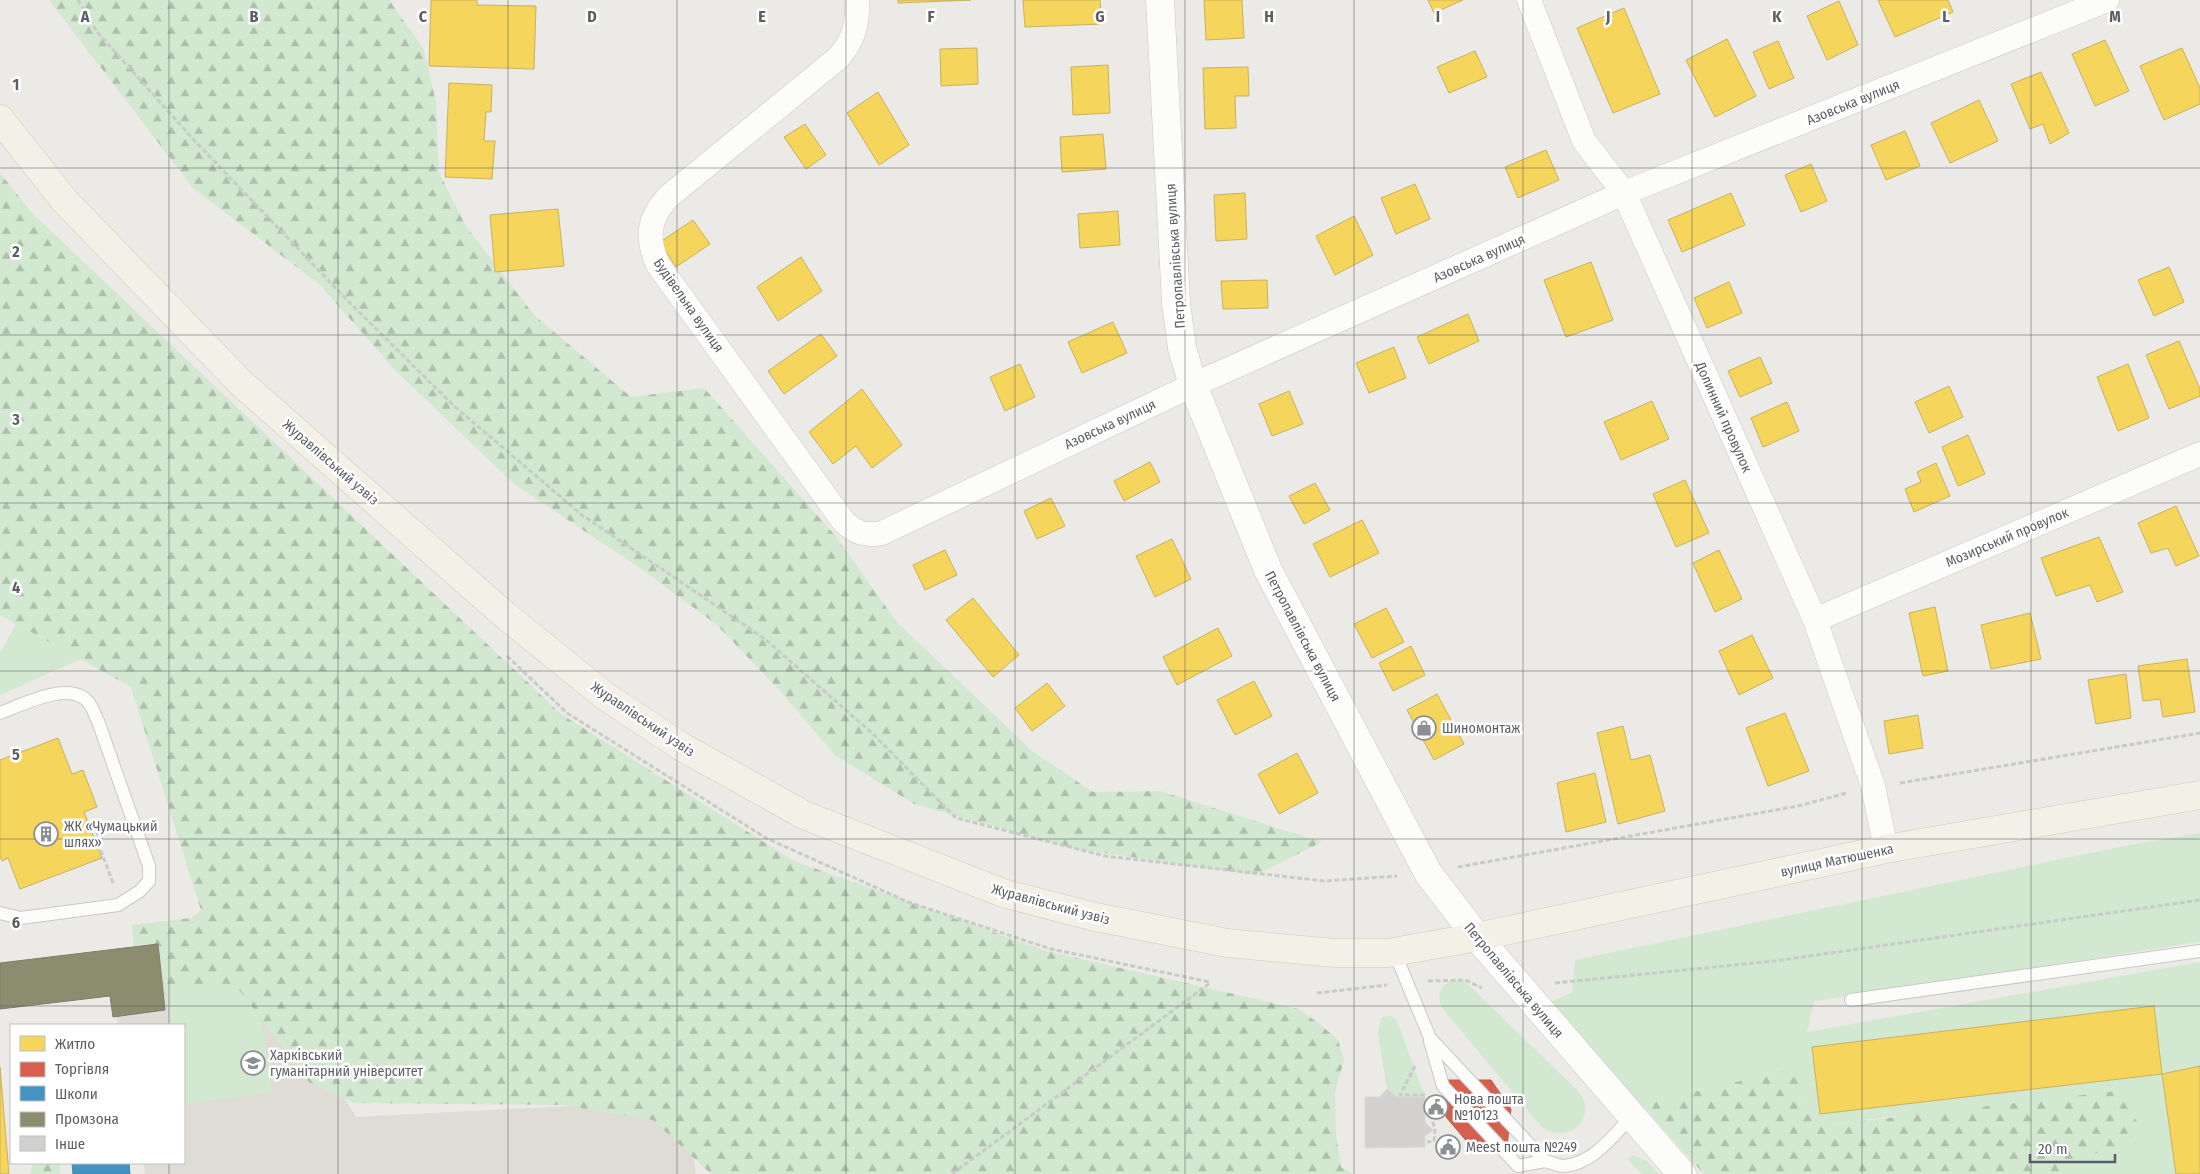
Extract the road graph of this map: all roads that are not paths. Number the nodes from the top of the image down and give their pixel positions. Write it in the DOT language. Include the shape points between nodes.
graph roads {
  1 [pos="857,0"];
  2 [pos="1160,0"];
  3 [pos="1529,0"];
  4 [pos="2107,0"];
  5 [pos="0,120"];
  6 [pos="1624,193"];
  7 [pos="1192,386"];
  8 [pos="2200,454"];
  9 [pos="861,534"];
  10 [pos="1815,620"];
  11 [pos="0,713"];
  12 [pos="2200,796"];
  13 [pos="1886,849"];
  14 [pos="0,913"];
  15 [pos="1477,937"];
  16 [pos="1394,951"];
  17 [pos="2200,951"];
  18 [pos="1851,1000"];
  19 [pos="1430,1038"];
  20 [pos="1632,1117"];
  21 [pos="1545,1161"];
  22 [pos="1682,1174"];
  1 -- 9 [label="street, Будівельна вулиця" via="855,32 838,58 668,197 652,221 650,236 658,265 844,522"];
  2 -- 7 [label="street, Петропавлівська вулиця" via="1176,303 1182,348"];
  3 -- 6 [label="street, Долинний провулок" via="1584,141"];
  4 -- 6 [label="street, Азовська вулиця"];
  5 -- 16 [label="main road, Журавлівський узвіз" via="64,200 241,384 506,616 605,696 682,747 804,816 1003,893 1091,916 1227,943 1335,953"];
  6 -- 7 [label="street, Азовська вулиця"];
  6 -- 10 [label="street, Долинний провулок"];
  7 -- 9 [label="street, Азовська вулиця" via="882,533"];
  7 -- 15 [label="street, Петропавлівська вулиця" via="1268,570 1428,873"];
  8 -- 10 [label="street, Мозирський провулок"];
  10 -- 13 [label="street, Долинний провулок" via="1873,786"];
  11 -- 14 [label="lane" via="57,693 74,693 89,702 149,866 149,882 118,905 21,918"];
  12 -- 13 [label="main road, вулиця Матюшенка"];
  13 -- 15 [label="main road, вулиця Матюшенка"];
  15 -- 16 [label="main road, Журавлівський узвіз"];
  15 -- 20 [label="street, Петропавлівська вулиця"];
  16 -- 19 [label="lane"];
  17 -- 18 [label="lane"];
  19 -- 21 [label="lane"];
  19 -- 21 [label="lane" via="1443,1086 1455,1099 1518,1166"];
  20 -- 21 [label="lane" via="1598,1151 1582,1161 1562,1166"];
  20 -- 22 [label="street, Петропавлівська вулиця"];
}
